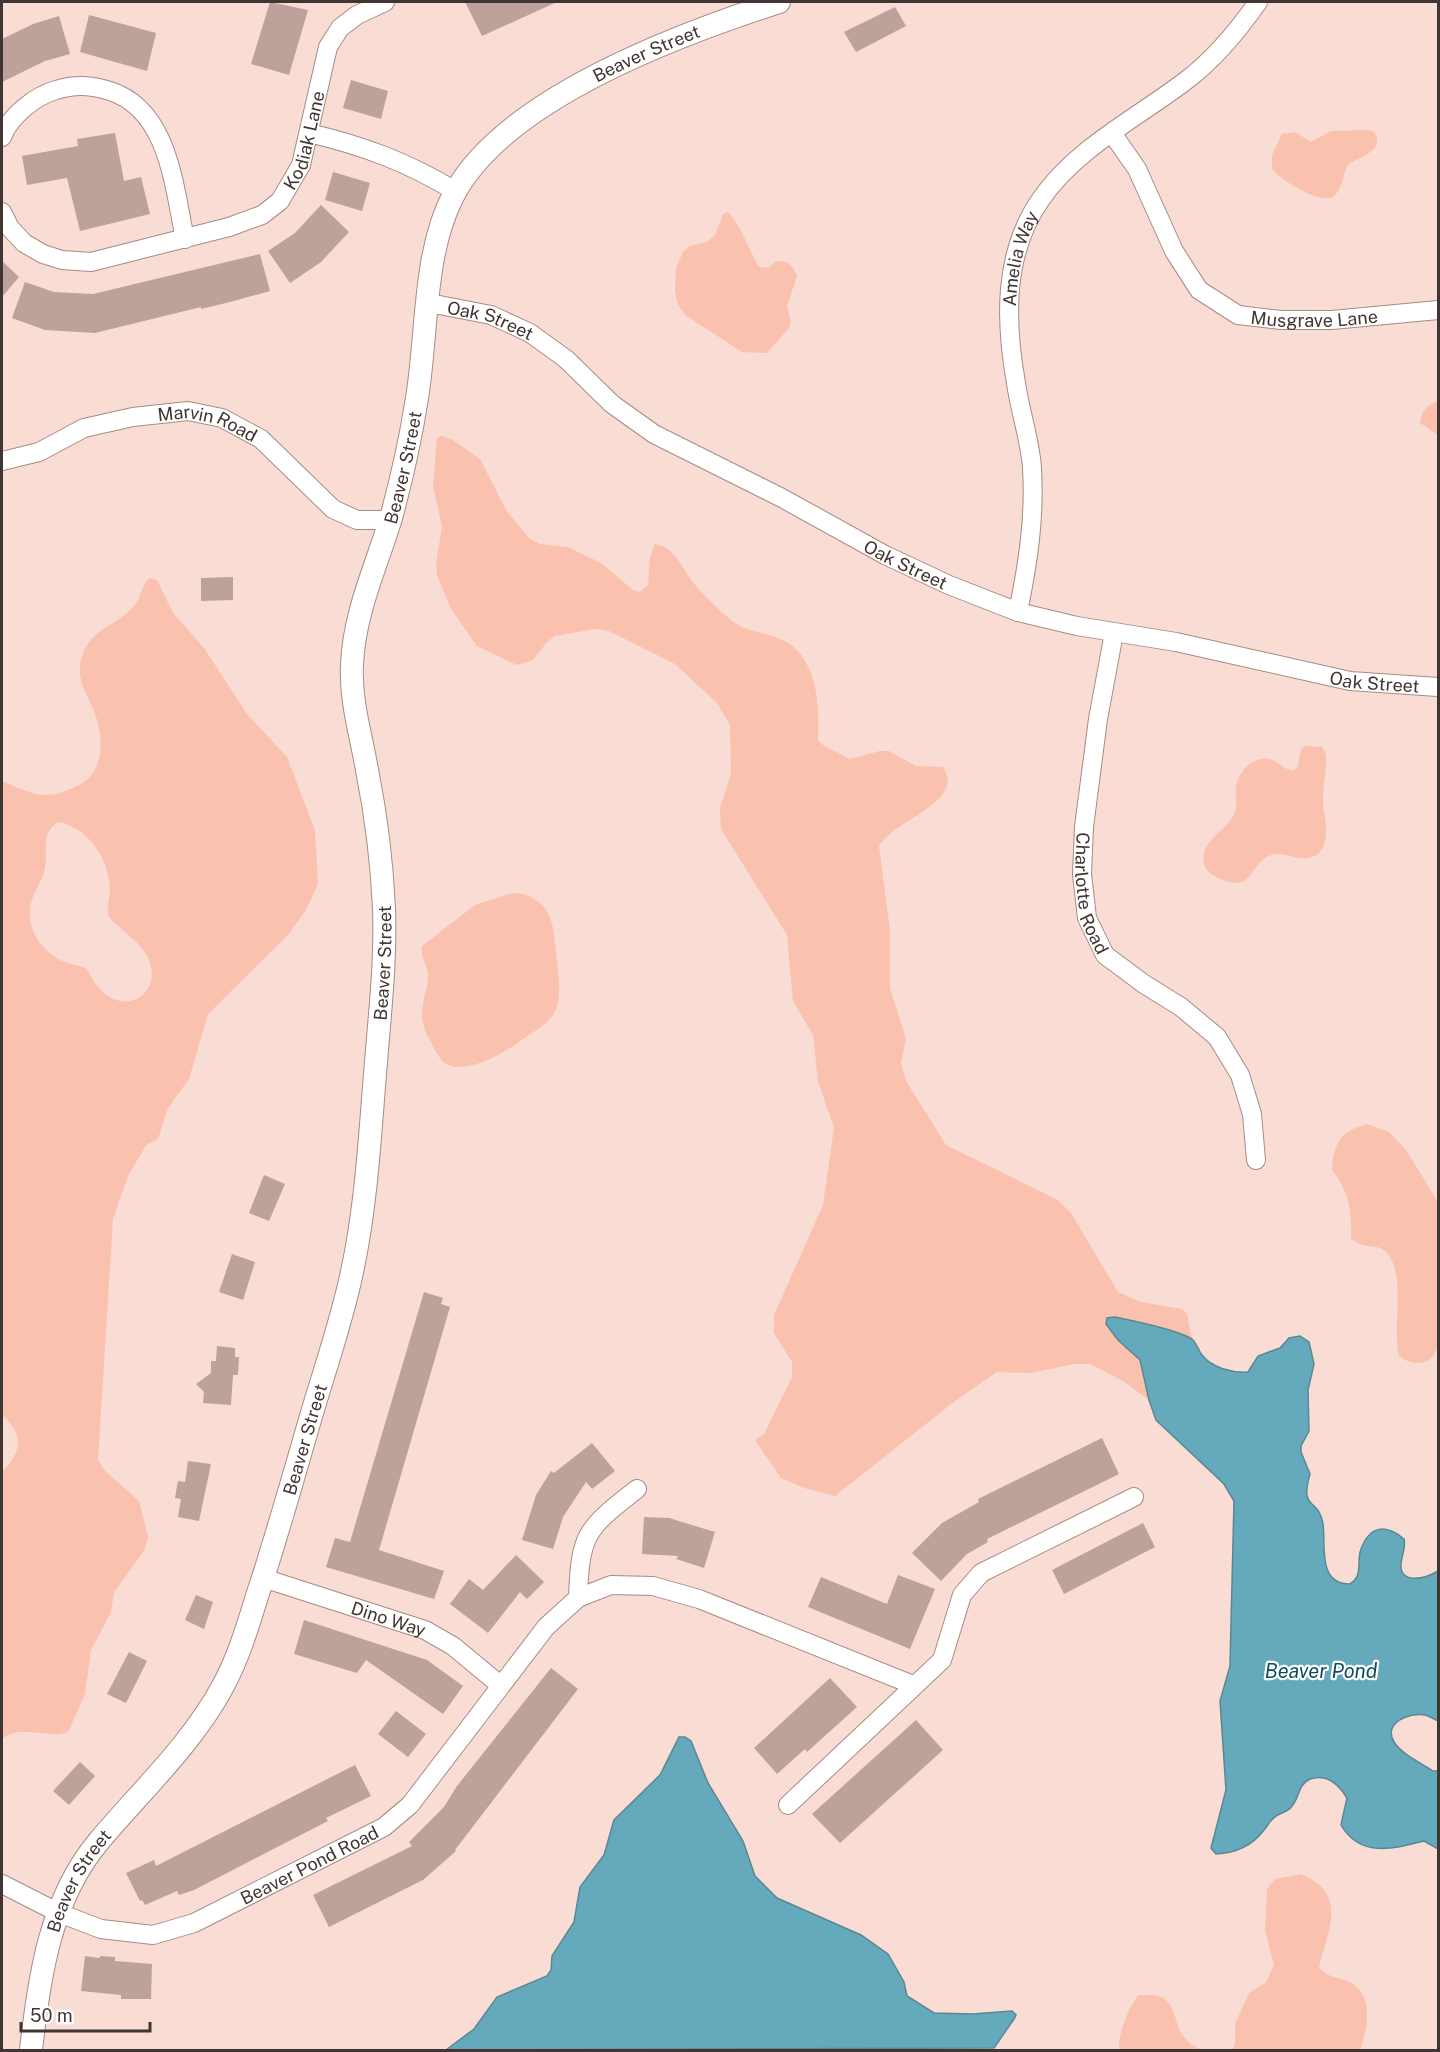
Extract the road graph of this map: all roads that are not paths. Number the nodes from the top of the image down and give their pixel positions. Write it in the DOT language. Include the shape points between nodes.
graph roads {
  1 [pos="385,2"];
  2 [pos="779,2"];
  3 [pos="1258,2"];
  4 [pos="309,133"];
  5 [pos="1112,133"];
  6 [pos="2,137"];
  7 [pos="455,191"];
  8 [pos="2,212"];
  9 [pos="185,239"];
  10 [pos="429,303"];
  11 [pos="1438,310"];
  12 [pos="2,461"];
  13 [pos="390,520"];
  14 [pos="1018,612"];
  15 [pos="1114,633"];
  16 [pos="1438,687"];
  17 [pos="1256,1160"];
  18 [pos="637,1489"];
  19 [pos="1134,1497"];
  20 [pos="263,1578"];
  21 [pos="578,1598"];
  22 [pos="500,1685"];
  23 [pos="914,1685"];
  24 [pos="788,1805"];
  25 [pos="2,1884"];
  26 [pos="59,1913"];
  27 [pos="31,2050"];
  1 -- 4 [label="street, Kodiak Lane" via="340,28 328,47"];
  2 -- 7 [label="street, Beaver Street" via="651,48 562,97 495,144"];
  3 -- 5 [label="street, Amelia Way" via="1190,78"];
  4 -- 7 [label="street" via="360,145 423,171"];
  4 -- 9 [label="street, Kodiak Lane" via="301,165 280,201 262,215"];
  5 -- 11 [label="street, Musgrave Lane" via="1137,169 1174,251 1199,290 1238,315 1332,320"];
  5 -- 14 [label="street, Amelia Way" via="1075,162 1041,199 1020,238 1009,283 1011,343 1032,466 1034,521"];
  6 -- 9 [label="street" via="22,110 46,93 74,85 122,95 141,108 154,125 172,174"];
  7 -- 10 [label="street, Beaver Street" via="439,233"];
  8 -- 9 [label="street, Kodiak Lane" via="24,243 62,260 92,262"];
  10 -- 13 [label="street, Beaver Street" via="416,405"];
  10 -- 14 [label="street, Oak Street" via="491,315 530,333 566,359 612,404 654,434 885,555"];
  12 -- 13 [label="street, Marvin Road" via="39,452 84,428 188,411 222,418 261,439 333,509 357,520"];
  13 -- 20 [label="street, Beaver Street" via="361,606 352,665 384,911 367,1183 351,1278"];
  14 -- 15 [label="street, Oak Street"];
  15 -- 16 [label="street, Oak Street" via="1176,642 1350,681"];
  15 -- 17 [label="street, Charlotte Road" via="1086,807 1082,874 1087,918 1105,954 1217,1036 1240,1075 1252,1114"];
  18 -- 21 [label="street" via="602,1516 588,1533 579,1565"];
  19 -- 23 [label="street" via="981,1573 962,1595 942,1660"];
  20 -- 22 [label="street, Dino Way" via="425,1630 453,1646"];
  20 -- 26 [label="street, Beaver Street" via="240,1647 209,1712 99,1841 80,1868"];
  21 -- 22 [label="street, Beaver Pond Road" via="546,1627"];
  21 -- 23 [label="street" via="611,1585 653,1586 699,1599"];
  22 -- 26 [label="street, Beaver Pond Road" via="410,1805 384,1827 194,1923 153,1935 101,1929"];
  23 -- 24 [label="street"];
  25 -- 26 [label="street, Beaver Pond Road"];
  26 -- 27 [label="street, Beaver Street" via="42,1968"];
}
